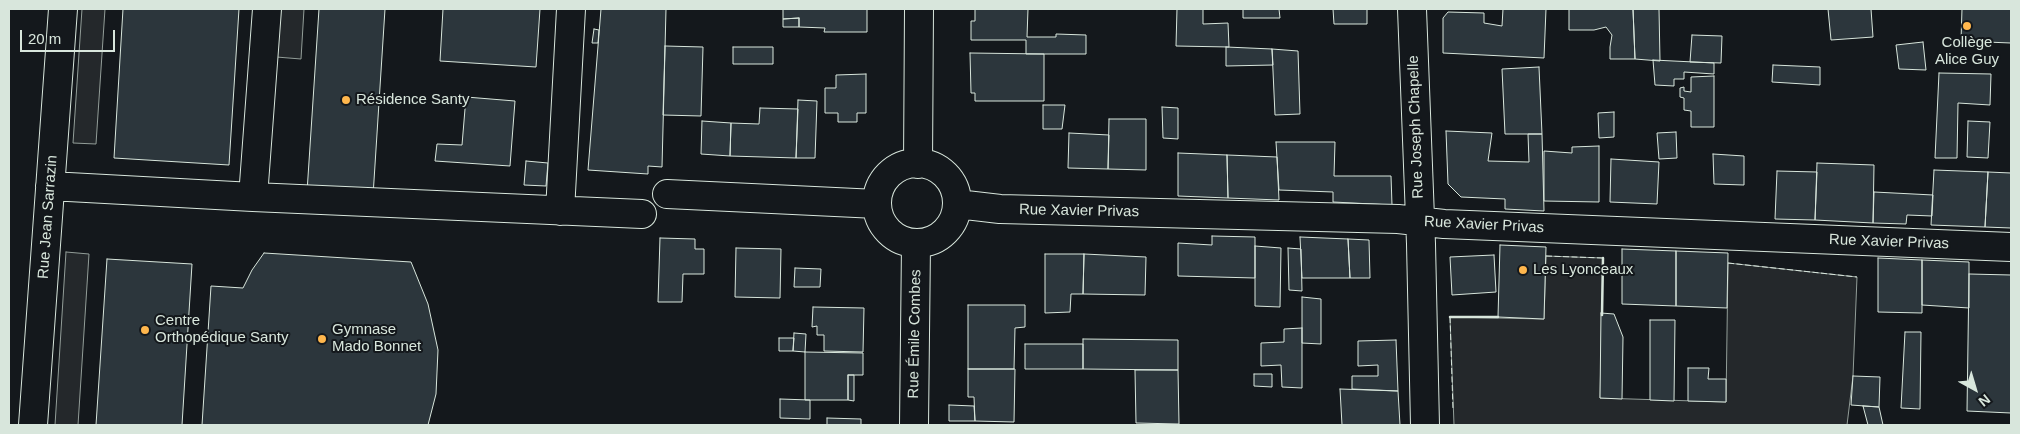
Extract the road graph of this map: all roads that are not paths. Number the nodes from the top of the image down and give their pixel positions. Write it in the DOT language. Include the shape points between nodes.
graph roads {
  1 [pos="63,9"];
  2 [pos="267,9"];
  3 [pos="571,9"];
  4 [pos="919,9"];
  5 [pos="1412,9"];
  6 [pos="918,164"];
  7 [pos="50,186"];
  8 [pos="667,194"];
  9 [pos="253,197"];
  10 [pos="877,204"];
  11 [pos="957,204"];
  12 [pos="560,211"];
  13 [pos="642,214"];
  14 [pos="1420,222"];
  15 [pos="916,244"];
  16 [pos="2011,247"];
  17 [pos="33,425"];
  18 [pos="914,425"];
  19 [pos="1425,425"];
  1 -- 7 [label="street, Rue Jean Sarrazin"];
  2 -- 9 [label="street"];
  3 -- 12 [label="street"];
  4 -- 6 [label="street"];
  5 -- 14 [label="street, Rue Joseph Chapelle"];
  6 -- 10 [label="street" via="894,171 885,180"];
  6 -- 11 [label="street" via="942,171 956,192"];
  7 -- 9 [label="street"];
  7 -- 17 [label="street, Rue Jean Sarrazin"];
  8 -- 10 [label="street"];
  9 -- 12 [label="street"];
  10 -- 15 [label="street" via="885,227 894,236"];
  11 -- 14 [label="street, Rue Xavier Privas" via="1000,209"];
  11 -- 15 [label="street" via="955,216 941,236"];
  12 -- 13 [label="street"];
  14 -- 16 [label="street, Rue Xavier Privas"];
  14 -- 19 [label="street, Rue Joseph Chapelle"];
  15 -- 18 [label="street, Rue Émile Combes"];
}
